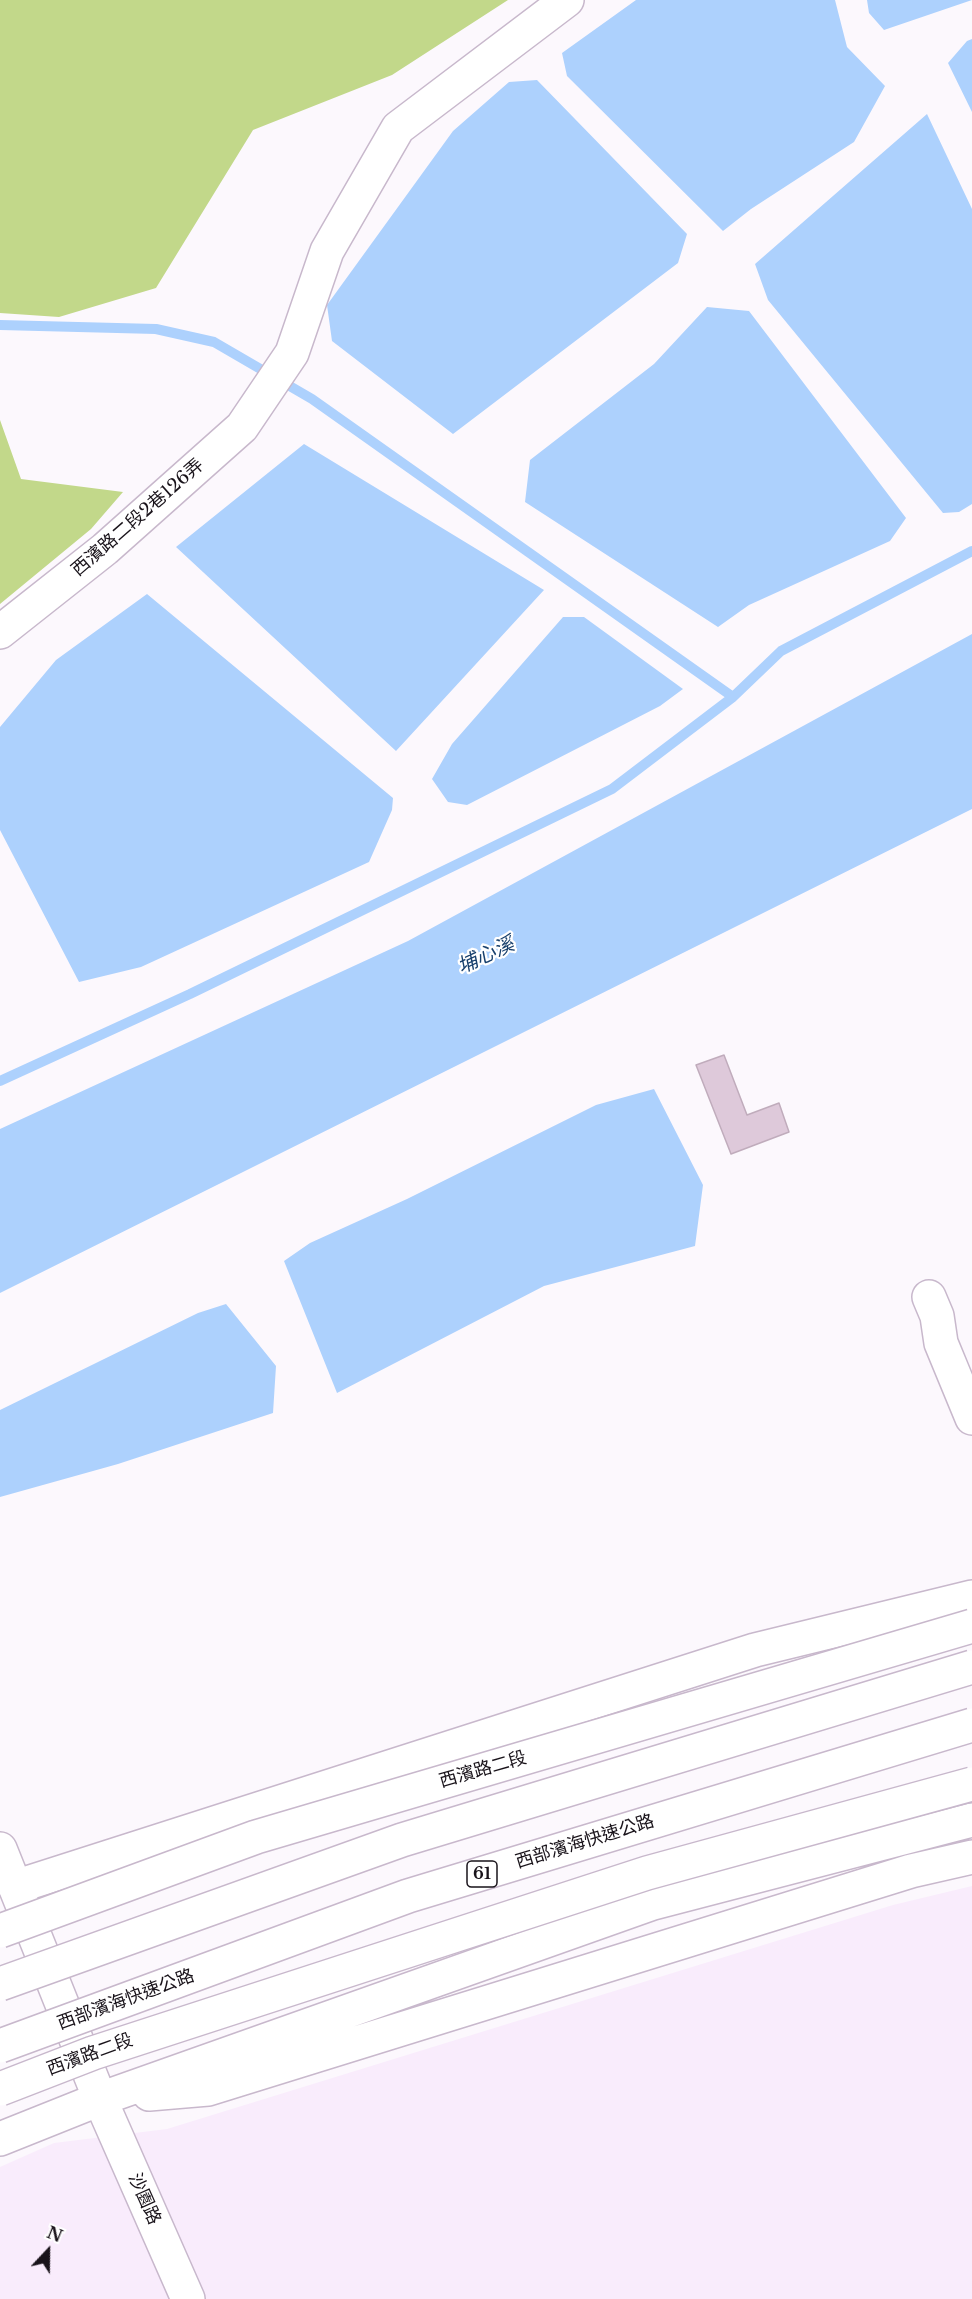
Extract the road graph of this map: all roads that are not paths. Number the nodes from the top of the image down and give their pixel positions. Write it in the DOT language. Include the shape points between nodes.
graph roads {
  1 [pos="567,0"];
  2 [pos="0,632"];
  3 [pos="929,1297"];
  4 [pos="972,1418"];
  5 [pos="972,1597"];
  6 [pos="972,1626"];
  7 [pos="972,1667"];
  8 [pos="972,1725"];
  9 [pos="972,1784"];
  10 [pos="972,1820"];
  11 [pos="0,1849"];
  12 [pos="972,1857"];
  13 [pos="15,1887"];
  14 [pos="0,1931"];
  15 [pos="0,1984"];
  16 [pos="0,2046"];
  17 [pos="0,2089"];
  18 [pos="100,2099"];
  19 [pos="0,2139"];
  20 [pos="188,2299"];
  1 -- 2 [label="main road, 西濱路二段2巷126弄" via="398,128 327,251 292,353 242,426 105,549"];
  3 -- 4 [label="main road" via="941,1343"];
  5 -- 13 [label="main road" via="755,1650"];
  6 -- 14 [label="main road, 西濱路二段, bridge" via="256,1837"];
  7 -- 15 [label="main road, bridge" via="402,1840"];
  8 -- 16 [label="main road, 西部濱海快速公路 / 61, bridge" via="408,1896"];
  9 -- 17 [label="main road, 西濱路二段, bridge" via="647,1873 104,2049"];
  10 -- 18 [label="main road" via="653,1903"];
  11 -- 13 [label="main road, 沙園路"];
  12 -- 18 [label="main road" via="911,1871 208,2089"];
  13 -- 18 [label="main road, 沙園路"];
  18 -- 19 [label="main road"];
  18 -- 20 [label="main road, 沙園路"];
}
